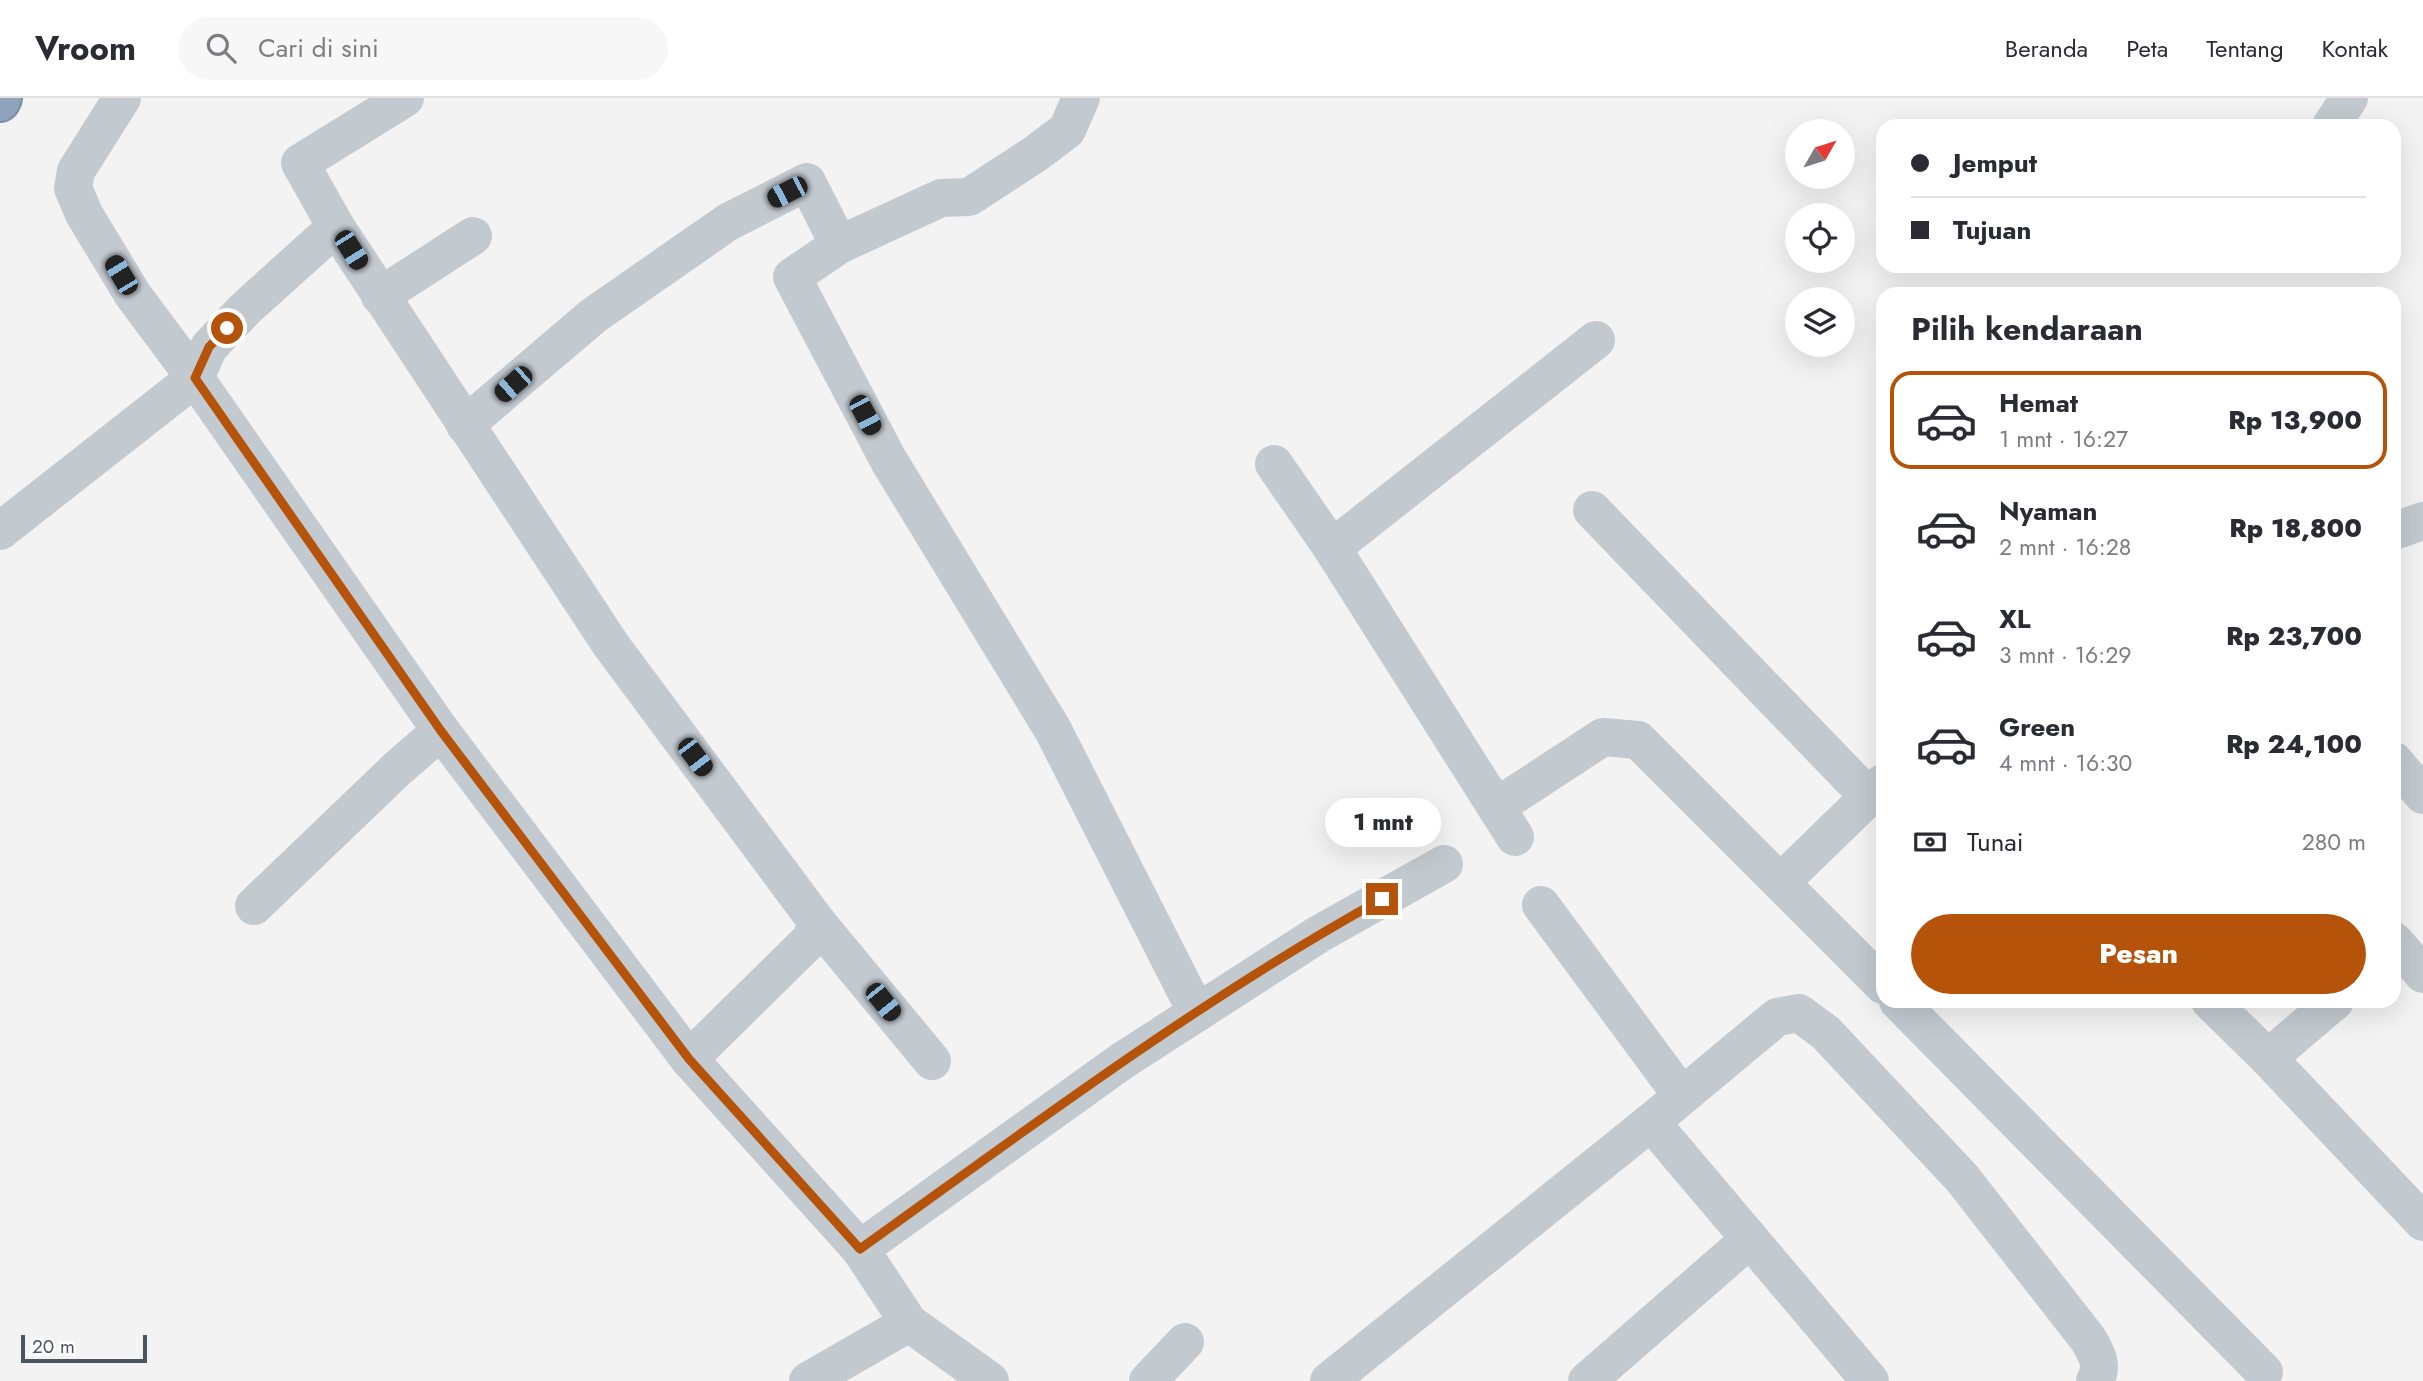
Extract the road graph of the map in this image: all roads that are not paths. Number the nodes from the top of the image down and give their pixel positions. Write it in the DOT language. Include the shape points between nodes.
graph roads {
  1 [pos="122,98"];
  2 [pos="404,98"];
  3 [pos="1080,98"];
  4 [pos="2349,98"];
  5 [pos="2336,119"];
  6 [pos="336,227"];
  7 [pos="473,236"];
  8 [pos="839,245"];
  9 [pos="380,296"];
  10 [pos="1596,340"];
  11 [pos="195,378"];
  12 [pos="466,425"];
  13 [pos="1274,464"];
  14 [pos="1592,510"];
  15 [pos="2423,521"];
  16 [pos="2401,529"];
  17 [pos="0,531"];
  18 [pos="1332,548"];
  19 [pos="441,731"];
  20 [pos="2401,769"];
  21 [pos="1876,790"];
  22 [pos="2423,795"];
  23 [pos="1444,864"];
  24 [pos="1781,882"];
  25 [pos="1541,905"];
  26 [pos="254,906"];
  27 [pos="817,922"];
  28 [pos="2401,949"];
  29 [pos="2423,974"];
  30 [pos="2401,977"];
  31 [pos="1876,978"];
  32 [pos="1905,1008"];
  33 [pos="2217,1008"];
  34 [pos="2327,1008"];
  35 [pos="1197,1013"];
  36 [pos="2268,1058"];
  37 [pos="689,1059"];
  38 [pos="932,1061"];
  39 [pos="1682,1096"];
  40 [pos="1651,1122"];
  41 [pos="2423,1222"];
  42 [pos="1750,1239"];
  43 [pos="860,1249"];
  44 [pos="909,1324"];
  45 [pos="1185,1342"];
  46 [pos="2264,1372"];
  47 [pos="1862,1378"];
  48 [pos="808,1381"];
  49 [pos="990,1381"];
  50 [pos="1148,1381"];
  51 [pos="1329,1381"];
  52 [pos="1587,1381"];
  53 [pos="2095,1381"];
  1 -- 11 [label="street" via="76,171 73,188 133,295"];
  2 -- 6 [label="street" via="300,163"];
  3 -- 8 [label="street" via="1067,130 968,197 941,198"];
  4 -- 5 [label="street"];
  6 -- 9 [label="street"];
  6 -- 11 [label="street" via="209,347"];
  7 -- 9 [label="street"];
  8 -- 12 [label="street" via="807,182 728,222 593,316"];
  8 -- 35 [label="street" via="792,277 889,461 1053,730"];
  9 -- 12 [label="street"];
  10 -- 18 [label="street"];
  11 -- 17 [label="street"];
  11 -- 19 [label="street"];
  12 -- 27 [label="street" via="611,645"];
  13 -- 18 [label="street"];
  14 -- 21 [label="street"];
  15 -- 16 [label="street"];
  18 -- 24 [label="street" via="1505,822 1603,737 1638,740"];
  19 -- 26 [label="street"];
  19 -- 37 [label="street"];
  20 -- 22 [label="street"];
  21 -- 24 [label="street"];
  23 -- 35 [label="street" via="1319,934"];
  24 -- 31 [label="street"];
  25 -- 39 [label="street"];
  27 -- 37 [label="street" via="811,939"];
  27 -- 38 [label="street"];
  28 -- 29 [label="street"];
  29 -- 30 [label="street"];
  32 -- 46 [label="street"];
  33 -- 36 [label="street"];
  34 -- 36 [label="street"];
  35 -- 43 [label="street" via="1122,1061"];
  36 -- 41 [label="street"];
  37 -- 43 [label="street"];
  39 -- 40 [label="street"];
  39 -- 53 [label="street" via="1777,1017 1799,1013 1826,1033 1962,1178 2088,1339 2099,1358"];
  40 -- 42 [label="street"];
  40 -- 51 [label="street"];
  42 -- 47 [label="street"];
  42 -- 52 [label="street"];
  43 -- 44 [label="street"];
  44 -- 48 [label="street"];
  44 -- 49 [label="street"];
  45 -- 50 [label="street"];
}
